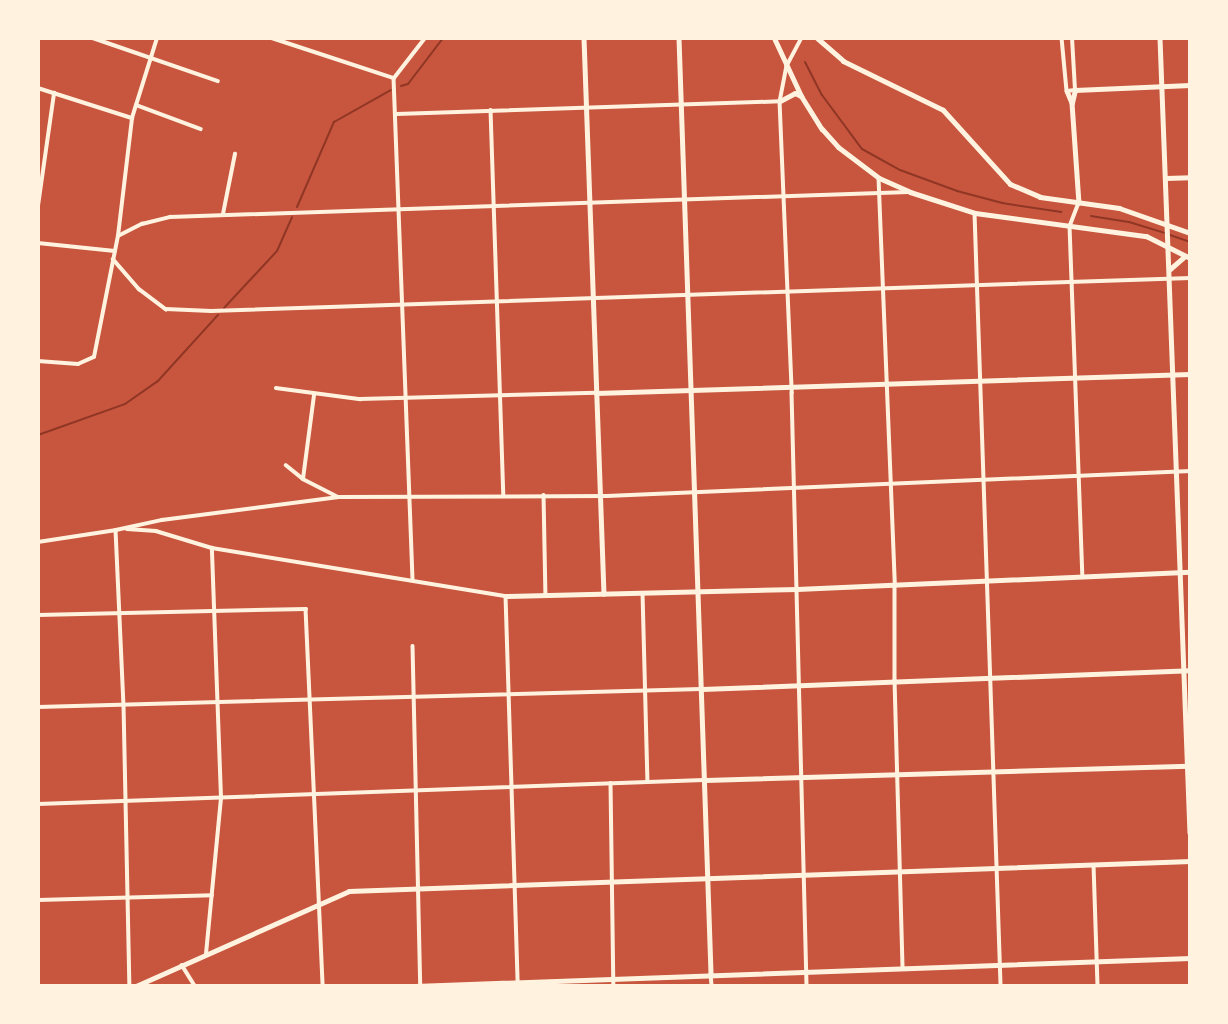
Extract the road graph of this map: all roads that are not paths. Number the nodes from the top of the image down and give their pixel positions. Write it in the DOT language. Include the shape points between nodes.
graph roads {
  1 [pos="93,38"];
  2 [pos="157,38"];
  3 [pos="272,38"];
  4 [pos="297,38"];
  5 [pos="425,38"];
  6 [pos="584,38"];
  7 [pos="679,38"];
  8 [pos="775,38"];
  9 [pos="802,38"];
  10 [pos="817,38"];
  11 [pos="1062,38"];
  12 [pos="1072,38"];
  13 [pos="1160,38"];
  14 [pos="294,46"];
  15 [pos="151,58"];
  16 [pos="787,66"];
  17 [pos="394,78"];
  18 [pos="218,81"];
  19 [pos="1189,85"];
  20 [pos="1161,86"];
  21 [pos="38,88"];
  22 [pos="1075,90"];
  23 [pos="1067,91"];
  24 [pos="54,93"];
  25 [pos="801,96"];
  26 [pos="780,101"];
  27 [pos="1072,103"];
  28 [pos="682,104"];
  29 [pos="136,105"];
  30 [pos="587,107"];
  31 [pos="491,110"];
  32 [pos="397,114"];
  33 [pos="132,118"];
  34 [pos="201,129"];
  35 [pos="235,154"];
  36 [pos="1189,177"];
  37 [pos="879,178"];
  38 [pos="1166,178"];
  39 [pos="910,192"];
  40 [pos="878,194"];
  41 [pos="784,197"];
  42 [pos="685,200"];
  43 [pos="590,202"];
  44 [pos="1079,203"];
  45 [pos="495,205"];
  46 [pos="38,206"];
  47 [pos="399,208"];
  48 [pos="975,213"];
  49 [pos="223,214"];
  50 [pos="1168,225"];
  51 [pos="1070,226"];
  52 [pos="1189,233"];
  53 [pos="118,236"];
  54 [pos="38,243"];
  55 [pos="1168,243"];
  56 [pos="115,251"];
  57 [pos="1187,257"];
  58 [pos="113,259"];
  59 [pos="1170,269"];
  60 [pos="1189,278"];
  61 [pos="1170,279"];
  62 [pos="1072,282"];
  63 [pos="977,286"];
  64 [pos="882,289"];
  65 [pos="787,293"];
  66 [pos="689,296"];
  67 [pos="593,298"];
  68 [pos="497,301"];
  69 [pos="402,305"];
  70 [pos="38,361"];
  71 [pos="1189,374"];
  72 [pos="1172,375"];
  73 [pos="1076,377"];
  74 [pos="981,380"];
  75 [pos="885,384"];
  76 [pos="791,386"];
  77 [pos="276,388"];
  78 [pos="692,390"];
  79 [pos="596,393"];
  80 [pos="314,394"];
  81 [pos="501,396"];
  82 [pos="405,399"];
  83 [pos="286,465"];
  84 [pos="1189,471"];
  85 [pos="1175,472"];
  86 [pos="1079,476"];
  87 [pos="303,479"];
  88 [pos="985,479"];
  89 [pos="890,483"];
  90 [pos="794,487"];
  91 [pos="695,490"];
  92 [pos="600,494"];
  93 [pos="544,495"];
  94 [pos="504,496"];
  95 [pos="339,497"];
  96 [pos="410,498"];
  97 [pos="116,530"];
  98 [pos="38,541"];
  99 [pos="212,548"];
  100 [pos="1189,572"];
  101 [pos="1181,573"];
  102 [pos="1083,576"];
  103 [pos="413,579"];
  104 [pos="989,580"];
  105 [pos="895,584"];
  106 [pos="797,589"];
  107 [pos="698,590"];
  108 [pos="643,593"];
  109 [pos="604,594"];
  110 [pos="506,596"];
  111 [pos="547,597"];
  112 [pos="215,610"];
  113 [pos="120,614"];
  114 [pos="38,615"];
  115 [pos="413,646"];
  116 [pos="1187,670"];
  117 [pos="991,676"];
  118 [pos="895,680"];
  119 [pos="799,684"];
  120 [pos="702,688"];
  121 [pos="646,690"];
  122 [pos="509,695"];
  123 [pos="414,698"];
  124 [pos="312,699"];
  125 [pos="218,702"];
  126 [pos="124,705"];
  127 [pos="38,707"];
  128 [pos="1188,766"];
  129 [pos="993,773"];
  130 [pos="897,775"];
  131 [pos="802,778"];
  132 [pos="706,780"];
  133 [pos="648,782"];
  134 [pos="611,783"];
  135 [pos="511,788"];
  136 [pos="415,791"];
  137 [pos="315,795"];
  138 [pos="221,798"];
  139 [pos="126,802"];
  140 [pos="38,804"];
  141 [pos="1189,832"];
  142 [pos="1189,861"];
  143 [pos="1094,864"];
  144 [pos="997,869"];
  145 [pos="900,872"];
  146 [pos="804,876"];
  147 [pos="708,878"];
  148 [pos="612,882"];
  149 [pos="514,885"];
  150 [pos="417,888"];
  151 [pos="212,895"];
  152 [pos="129,896"];
  153 [pos="38,900"];
  154 [pos="322,902"];
  155 [pos="206,954"];
  156 [pos="1189,958"];
  157 [pos="1097,961"];
  158 [pos="1000,964"];
  159 [pos="182,965"];
  160 [pos="903,967"];
  161 [pos="807,970"];
  162 [pos="712,974"];
  163 [pos="614,978"];
  164 [pos="518,984"];
  165 [pos="130,985"];
  166 [pos="136,985"];
  167 [pos="195,985"];
  168 [pos="323,985"];
  169 [pos="415,985"];
  170 [pos="421,985"];
  171 [pos="614,985"];
  172 [pos="712,985"];
  173 [pos="807,985"];
  174 [pos="1001,985"];
  175 [pos="1098,985"];
  1 -- 15 [label="street"];
  2 -- 15 [label="street"];
  3 -- 14 [label="street"];
  4 -- 14 [label="street"];
  5 -- 17 [label="street"];
  6 -- 30 [label="street"];
  7 -- 28 [label="street"];
  8 -- 16 [label="main road"];
  9 -- 16 [label="street"];
  10 -- 44 [label="main road" via="843,61 943,110 1010,184 1040,197"];
  11 -- 23 [label="street"];
  12 -- 22 [label="street"];
  13 -- 20 [label="street"];
  14 -- 17 [label="street"];
  15 -- 18 [label="street"];
  15 -- 29 [label="street"];
  16 -- 25 [label="main road"];
  16 -- 26 [label="street"];
  17 -- 32 [label="street"];
  19 -- 20 [label="street"];
  20 -- 22 [label="street"];
  20 -- 38 [label="street"];
  21 -- 24 [label="street"];
  22 -- 23 [label="street"];
  22 -- 27 [label="street"];
  23 -- 27 [label="street"];
  24 -- 33 [label="street"];
  24 -- 46 [label="street"];
  25 -- 26 [label="main road" via="794,93"];
  25 -- 37 [label="main road" via="838,147"];
  26 -- 28 [label="street"];
  26 -- 41 [label="street"];
  27 -- 44 [label="street"];
  28 -- 30 [label="street"];
  28 -- 42 [label="street"];
  29 -- 33 [label="street"];
  29 -- 34 [label="street"];
  30 -- 31 [label="street"];
  30 -- 43 [label="street"];
  31 -- 32 [label="street"];
  31 -- 45 [label="street"];
  32 -- 47 [label="street"];
  33 -- 53 [label="street"];
  35 -- 49 [label="street"];
  36 -- 38 [label="street"];
  37 -- 39 [label="main road"];
  37 -- 40 [label="street"];
  38 -- 50 [label="street"];
  39 -- 40 [label="street"];
  39 -- 48 [label="main road"];
  40 -- 41 [label="street"];
  40 -- 64 [label="street"];
  41 -- 42 [label="street"];
  41 -- 65 [label="street"];
  42 -- 43 [label="street"];
  42 -- 66 [label="street"];
  43 -- 45 [label="street"];
  43 -- 67 [label="street"];
  44 -- 50 [label="main road" via="1119,208"];
  44 -- 51 [label="street"];
  45 -- 47 [label="street"];
  45 -- 68 [label="street"];
  47 -- 49 [label="street"];
  47 -- 69 [label="street"];
  48 -- 51 [label="main road"];
  48 -- 63 [label="street"];
  49 -- 53 [label="street" via="170,216"];
  50 -- 52 [label="main road"];
  50 -- 55 [label="street"];
  51 -- 55 [label="main road"];
  51 -- 62 [label="street"];
  53 -- 56 [label="street"];
  54 -- 56 [label="street"];
  55 -- 57 [label="main road"];
  55 -- 59 [label="street"];
  56 -- 58 [label="street"];
  57 -- 59 [label="main road"];
  58 -- 69 [label="street" via="139,289 166,309"];
  58 -- 70 [label="street" via="94,357 85,364"];
  59 -- 61 [label="street"];
  60 -- 61 [label="street"];
  61 -- 62 [label="street"];
  61 -- 72 [label="street"];
  62 -- 63 [label="street"];
  62 -- 73 [label="street"];
  63 -- 64 [label="street"];
  63 -- 74 [label="street"];
  64 -- 65 [label="street"];
  64 -- 75 [label="street"];
  65 -- 66 [label="street"];
  65 -- 76 [label="street"];
  66 -- 67 [label="street"];
  66 -- 78 [label="street"];
  67 -- 68 [label="street"];
  67 -- 79 [label="street"];
  68 -- 69 [label="street"];
  68 -- 81 [label="street"];
  69 -- 82 [label="street"];
  71 -- 72 [label="street"];
  72 -- 73 [label="street"];
  72 -- 85 [label="street"];
  73 -- 74 [label="street"];
  73 -- 86 [label="street"];
  74 -- 75 [label="street"];
  74 -- 88 [label="street"];
  75 -- 76 [label="street"];
  75 -- 89 [label="street"];
  76 -- 78 [label="street"];
  76 -- 90 [label="street"];
  77 -- 80 [label="street"];
  78 -- 79 [label="street"];
  78 -- 91 [label="street"];
  79 -- 81 [label="street"];
  79 -- 92 [label="street"];
  80 -- 82 [label="street"];
  80 -- 87 [label="street"];
  81 -- 82 [label="street"];
  81 -- 94 [label="street"];
  82 -- 96 [label="street"];
  83 -- 87 [label="street"];
  84 -- 85 [label="street"];
  85 -- 86 [label="street"];
  85 -- 101 [label="street"];
  86 -- 88 [label="street"];
  86 -- 102 [label="street"];
  87 -- 95 [label="street"];
  88 -- 89 [label="street"];
  88 -- 104 [label="street"];
  89 -- 90 [label="street"];
  89 -- 105 [label="street"];
  90 -- 91 [label="street"];
  90 -- 106 [label="street"];
  91 -- 92 [label="street"];
  91 -- 107 [label="street"];
  92 -- 93 [label="street"];
  92 -- 109 [label="street"];
  93 -- 94 [label="street"];
  93 -- 111 [label="street"];
  94 -- 96 [label="street"];
  95 -- 96 [label="street"];
  95 -- 97 [label="street"];
  96 -- 103 [label="street"];
  97 -- 98 [label="street"];
  97 -- 99 [label="street" via="156,531"];
  97 -- 113 [label="street"];
  99 -- 103 [label="street"];
  99 -- 112 [label="street"];
  100 -- 101 [label="street"];
  101 -- 102 [label="street"];
  101 -- 116 [label="street"];
  102 -- 104 [label="street"];
  103 -- 110 [label="street"];
  104 -- 105 [label="street"];
  104 -- 117 [label="street"];
  105 -- 106 [label="street"];
  105 -- 118 [label="street"];
  106 -- 107 [label="street"];
  106 -- 119 [label="street"];
  107 -- 108 [label="street"];
  107 -- 120 [label="street"];
  108 -- 109 [label="street"];
  108 -- 121 [label="street"];
  109 -- 111 [label="street"];
  110 -- 111 [label="street"];
  110 -- 122 [label="street"];
  112 -- 113 [label="street"];
  112 -- 124 [label="street" via="306,609"];
  112 -- 125 [label="street"];
  113 -- 114 [label="street"];
  113 -- 126 [label="street"];
  115 -- 123 [label="street"];
  116 -- 117 [label="street"];
  116 -- 128 [label="street"];
  117 -- 118 [label="street"];
  117 -- 129 [label="street"];
  118 -- 119 [label="street"];
  118 -- 130 [label="street"];
  119 -- 120 [label="street"];
  119 -- 131 [label="street"];
  120 -- 121 [label="street"];
  120 -- 132 [label="street"];
  121 -- 122 [label="street"];
  121 -- 133 [label="street"];
  122 -- 123 [label="street"];
  122 -- 135 [label="street"];
  123 -- 124 [label="street"];
  123 -- 136 [label="street"];
  124 -- 125 [label="street"];
  124 -- 137 [label="street"];
  125 -- 126 [label="street"];
  125 -- 138 [label="street"];
  126 -- 127 [label="street"];
  126 -- 139 [label="street"];
  128 -- 129 [label="street"];
  128 -- 141 [label="street"];
  129 -- 130 [label="street"];
  129 -- 144 [label="street"];
  130 -- 131 [label="street"];
  130 -- 145 [label="street"];
  131 -- 132 [label="street"];
  131 -- 146 [label="street"];
  132 -- 133 [label="street"];
  132 -- 147 [label="street"];
  133 -- 134 [label="street"];
  134 -- 135 [label="street"];
  134 -- 148 [label="street"];
  135 -- 136 [label="street"];
  135 -- 149 [label="street"];
  136 -- 137 [label="street"];
  136 -- 150 [label="street"];
  137 -- 138 [label="street"];
  137 -- 154 [label="street"];
  138 -- 139 [label="street"];
  138 -- 151 [label="street"];
  139 -- 140 [label="street"];
  139 -- 152 [label="street"];
  142 -- 143 [label="street"];
  143 -- 144 [label="street"];
  143 -- 157 [label="street"];
  144 -- 145 [label="street"];
  144 -- 158 [label="street"];
  145 -- 146 [label="street"];
  145 -- 160 [label="street"];
  146 -- 147 [label="street"];
  146 -- 161 [label="street"];
  147 -- 148 [label="street"];
  147 -- 162 [label="street"];
  148 -- 149 [label="street"];
  148 -- 163 [label="street"];
  149 -- 150 [label="street"];
  149 -- 164 [label="street"];
  150 -- 154 [label="street" via="349,891"];
  150 -- 170 [label="street"];
  151 -- 152 [label="street"];
  151 -- 155 [label="street"];
  152 -- 153 [label="street"];
  152 -- 165 [label="street"];
  154 -- 155 [label="street"];
  154 -- 168 [label="street"];
  155 -- 159 [label="street"];
  156 -- 157 [label="street"];
  157 -- 158 [label="street"];
  157 -- 175 [label="street"];
  158 -- 160 [label="street"];
  158 -- 174 [label="street"];
  159 -- 166 [label="street"];
  159 -- 167 [label="street"];
  160 -- 161 [label="street"];
  161 -- 162 [label="street"];
  161 -- 173 [label="street"];
  162 -- 163 [label="street"];
  162 -- 172 [label="street"];
  163 -- 164 [label="street"];
  163 -- 171 [label="street"];
  164 -- 170 [label="street"];
  169 -- 170 [label="street"];
}
